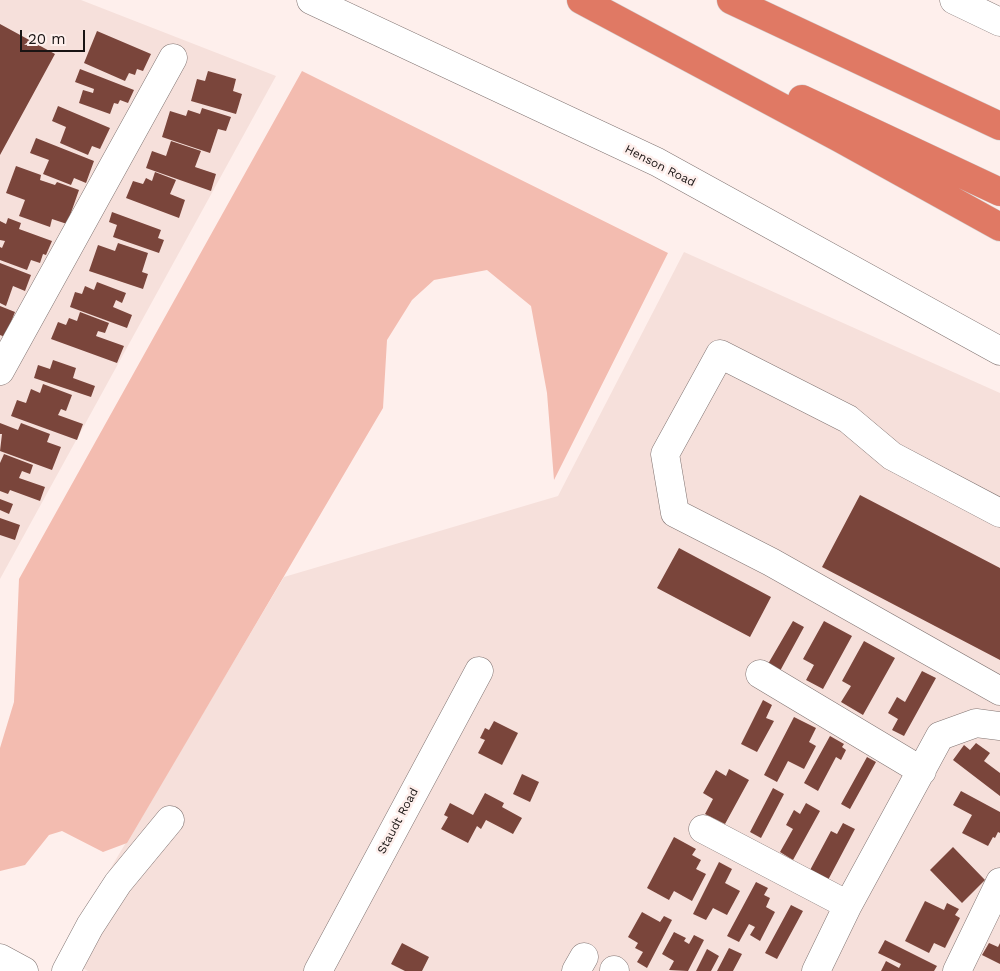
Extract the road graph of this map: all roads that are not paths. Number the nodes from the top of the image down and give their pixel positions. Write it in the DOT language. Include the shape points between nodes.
graph roads {
  1 [pos="311,0"];
  2 [pos="581,0"];
  3 [pos="587,0"];
  4 [pos="731,0"];
  5 [pos="759,0"];
  6 [pos="968,3"];
  7 [pos="1000,22"];
  8 [pos="173,58"];
  9 [pos="1000,105"];
  10 [pos="1000,126"];
  11 [pos="1000,192"];
  12 [pos="1000,227"];
  13 [pos="1000,351"];
  14 [pos="0,371"];
  15 [pos="1000,513"];
  16 [pos="479,671"];
  17 [pos="760,674"];
  18 [pos="1000,691"];
  19 [pos="1000,726"];
  20 [pos="922,771"];
  21 [pos="170,820"];
  22 [pos="703,829"];
  23 [pos="1000,882"];
  24 [pos="848,905"];
  25 [pos="0,958"];
  26 [pos="24,971"];
  27 [pos="66,971"];
  28 [pos="318,971"];
  29 [pos="816,971"];
  30 [pos="957,971"];
  1 -- 13 [label="street, Henson Road" via="657,162"];
  2 -- 12 [label="highway"];
  3 -- 11 [label="highway"];
  4 -- 10 [label="highway"];
  5 -- 9 [label="highway"];
  6 -- 7 [label="street"];
  8 -- 14 [label="street"];
  15 -- 18 [label="street" via="892,456 848,419 720,354 666,454 675,513 771,562"];
  16 -- 28 [label="street, Staudt Road"];
  17 -- 20 [label="street"];
  19 -- 20 [label="street" via="976,723 940,736"];
  20 -- 24 [label="street"];
  21 -- 27 [label="street" via="118,883"];
  22 -- 24 [label="street"];
  23 -- 30 [label="street"];
  24 -- 29 [label="street"];
  25 -- 26 [label="street"];
}
